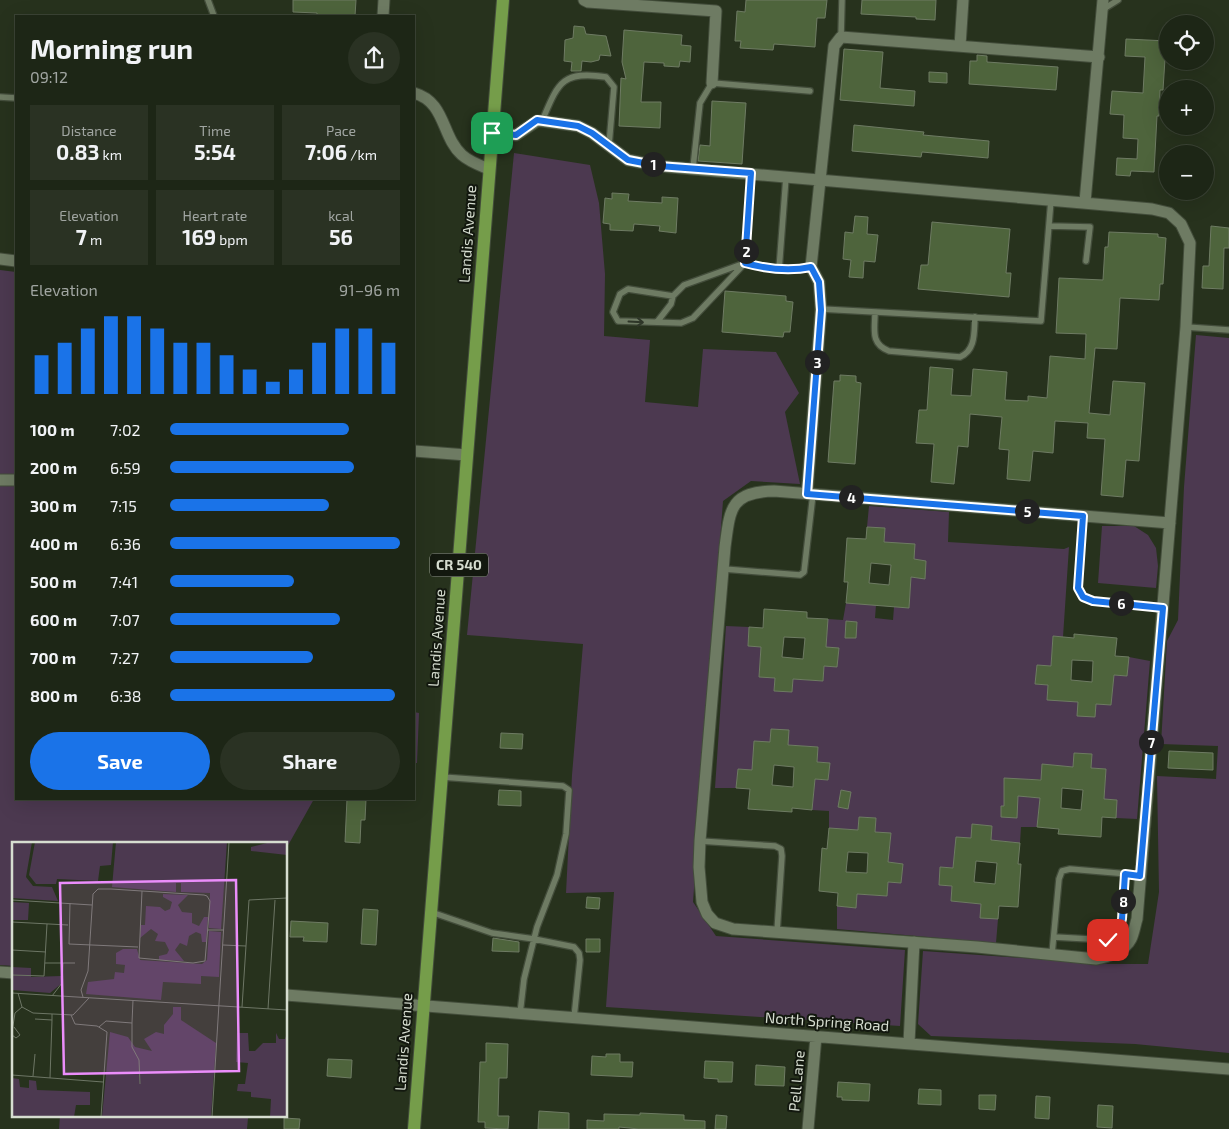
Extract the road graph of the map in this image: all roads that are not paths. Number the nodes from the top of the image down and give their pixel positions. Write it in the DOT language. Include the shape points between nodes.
graph roads {
  1 [pos="208,0"];
  2 [pos="384,0"];
  3 [pos="503,0"];
  4 [pos="584,0"];
  5 [pos="842,0"];
  6 [pos="964,0"];
  7 [pos="1118,0"];
  8 [pos="1103,5"];
  9 [pos="715,6"];
  10 [pos="214,15"];
  11 [pos="383,15"];
  12 [pos="841,37"];
  13 [pos="960,46"];
  14 [pos="1099,57"];
  15 [pos="712,83"];
  16 [pos="810,91"];
  17 [pos="415,93"];
  18 [pos="0,96"];
  19 [pos="15,98"];
  20 [pos="542,121"];
  21 [pos="492,133"];
  22 [pos="609,145"];
  23 [pos="693,168"];
  24 [pos="490,169"];
  25 [pos="751,173"];
  26 [pos="786,176"];
  27 [pos="820,179"];
  28 [pos="1051,200"];
  29 [pos="1085,202"];
  30 [pos="1049,226"];
  31 [pos="0,259"];
  32 [pos="15,261"];
  33 [pos="1086,261"];
  34 [pos="745,263"];
  35 [pos="811,267"];
  36 [pos="779,270"];
  37 [pos="673,296"];
  38 [pos="821,309"];
  39 [pos="875,312"];
  40 [pos="976,317"];
  41 [pos="657,322"];
  42 [pos="1186,327"];
  43 [pos="1229,330"];
  44 [pos="415,451"];
  45 [pos="467,455"];
  46 [pos="0,480"];
  47 [pos="15,480"];
  48 [pos="810,494"];
  49 [pos="1083,516"];
  50 [pos="1170,523"];
  51 [pos="724,569"];
  52 [pos="1163,608"];
  53 [pos="442,777"];
  54 [pos="700,842"];
  55 [pos="1125,874"];
  56 [pos="1140,876"];
  57 [pos="431,912"];
  58 [pos="777,932"];
  59 [pos="1054,937"];
  60 [pos="534,939"];
  61 [pos="914,942"];
  62 [pos="1052,954"];
  63 [pos="288,995"];
  64 [pos="423,1006"];
  65 [pos="520,1014"];
  66 [pos="574,1018"];
  67 [pos="816,1036"];
  68 [pos="909,1043"];
  69 [pos="1229,1069"];
  70 [pos="414,1129"];
  71 [pos="808,1129"];
  1 -- 10 [label="lane"];
  2 -- 11 [label="street"];
  3 -- 21 [label="main road, Landis Avenue / CR 540"];
  4 -- 9 [label="street"];
  5 -- 12 [label="lane"];
  6 -- 13 [label="street"];
  7 -- 8 [label="lane"];
  8 -- 14 [label="street"];
  9 -- 15 [label="street"];
  12 -- 13 [label="street"];
  12 -- 27 [label="street" via="834,46"];
  13 -- 14 [label="street"];
  14 -- 29 [label="street"];
  15 -- 16 [label="lane"];
  15 -- 23 [label="lane" via="700,103"];
  17 -- 24 [label="street" via="434,104 461,155"];
  18 -- 19 [label="lane"];
  20 -- 21 [label="street" via="537,120 516,135"];
  20 -- 22 [label="street" via="578,126"];
  20 -- 22 [label="lane" via="560,84 589,74 606,77 614,87"];
  21 -- 24 [label="main road, Landis Avenue / CR 540"];
  22 -- 23 [label="street" via="628,160"];
  23 -- 25 [label="street"];
  24 -- 45 [label="main road, Landis Avenue / CR 540"];
  25 -- 26 [label="street"];
  25 -- 34 [label="lane"];
  26 -- 27 [label="street"];
  26 -- 36 [label="lane"];
  27 -- 28 [label="street"];
  27 -- 35 [label="street"];
  28 -- 29 [label="street"];
  28 -- 30 [label="lane"];
  29 -- 42 [label="street" via="1152,209 1168,213 1181,224 1190,243"];
  30 -- 33 [label="lane" via="1090,227"];
  30 -- 40 [label="lane" via="1042,320"];
  31 -- 32 [label="street"];
  34 -- 36 [label="lane"];
  34 -- 37 [label="lane" via="684,285"];
  34 -- 41 [label="lane" via="693,318 681,323"];
  35 -- 36 [label="lane"];
  35 -- 38 [label="street" via="819,282"];
  37 -- 41 [label="lane"];
  37 -- 41 [label="lane, one-way" via="628,289 620,294 613,312 618,321"];
  38 -- 39 [label="lane"];
  38 -- 48 [label="street"];
  39 -- 40 [label="lane"];
  39 -- 40 [label="lane" via="875,337 883,349 960,357 967,354 972,346"];
  42 -- 43 [label="lane"];
  42 -- 50 [label="street"];
  44 -- 45 [label="street"];
  45 -- 53 [label="main road, Landis Avenue / CR 540"];
  46 -- 47 [label="street"];
  48 -- 49 [label="street"];
  48 -- 51 [label="street" via="760,492 740,498 730,513"];
  48 -- 51 [label="lane" via="804,572 800,575"];
  49 -- 50 [label="street"];
  49 -- 52 [label="lane" via="1078,588 1083,597 1093,601"];
  50 -- 52 [label="street"];
  51 -- 54 [label="street"];
  52 -- 56 [label="street"];
  53 -- 57 [label="main road, Landis Avenue / CR 540"];
  53 -- 60 [label="lane" via="563,786 569,790 566,834 557,875"];
  54 -- 58 [label="street" via="700,890 707,914 715,923 733,929"];
  54 -- 58 [label="lane" via="781,849"];
  55 -- 56 [label="lane"];
  55 -- 59 [label="lane" via="1118,933 1108,940"];
  55 -- 59 [label="lane" via="1062,871"];
  56 -- 62 [label="street" via="1137,919 1130,940 1118,951 1096,959"];
  57 -- 60 [label="lane" via="492,932"];
  57 -- 64 [label="main road, Landis Avenue / CR 540"];
  58 -- 61 [label="street"];
  59 -- 62 [label="lane"];
  60 -- 65 [label="lane"];
  60 -- 66 [label="lane" via="574,947 578,953 580,973"];
  61 -- 62 [label="street"];
  61 -- 68 [label="street"];
  63 -- 64 [label="street, North Spring Road"];
  64 -- 65 [label="street, North Spring Road"];
  64 -- 70 [label="main road, Landis Avenue / CR 540"];
  65 -- 66 [label="street, North Spring Road"];
  66 -- 67 [label="street, North Spring Road"];
  67 -- 68 [label="street, North Spring Road"];
  67 -- 71 [label="street, Pell Lane"];
  68 -- 69 [label="street, North Spring Road"];
}
